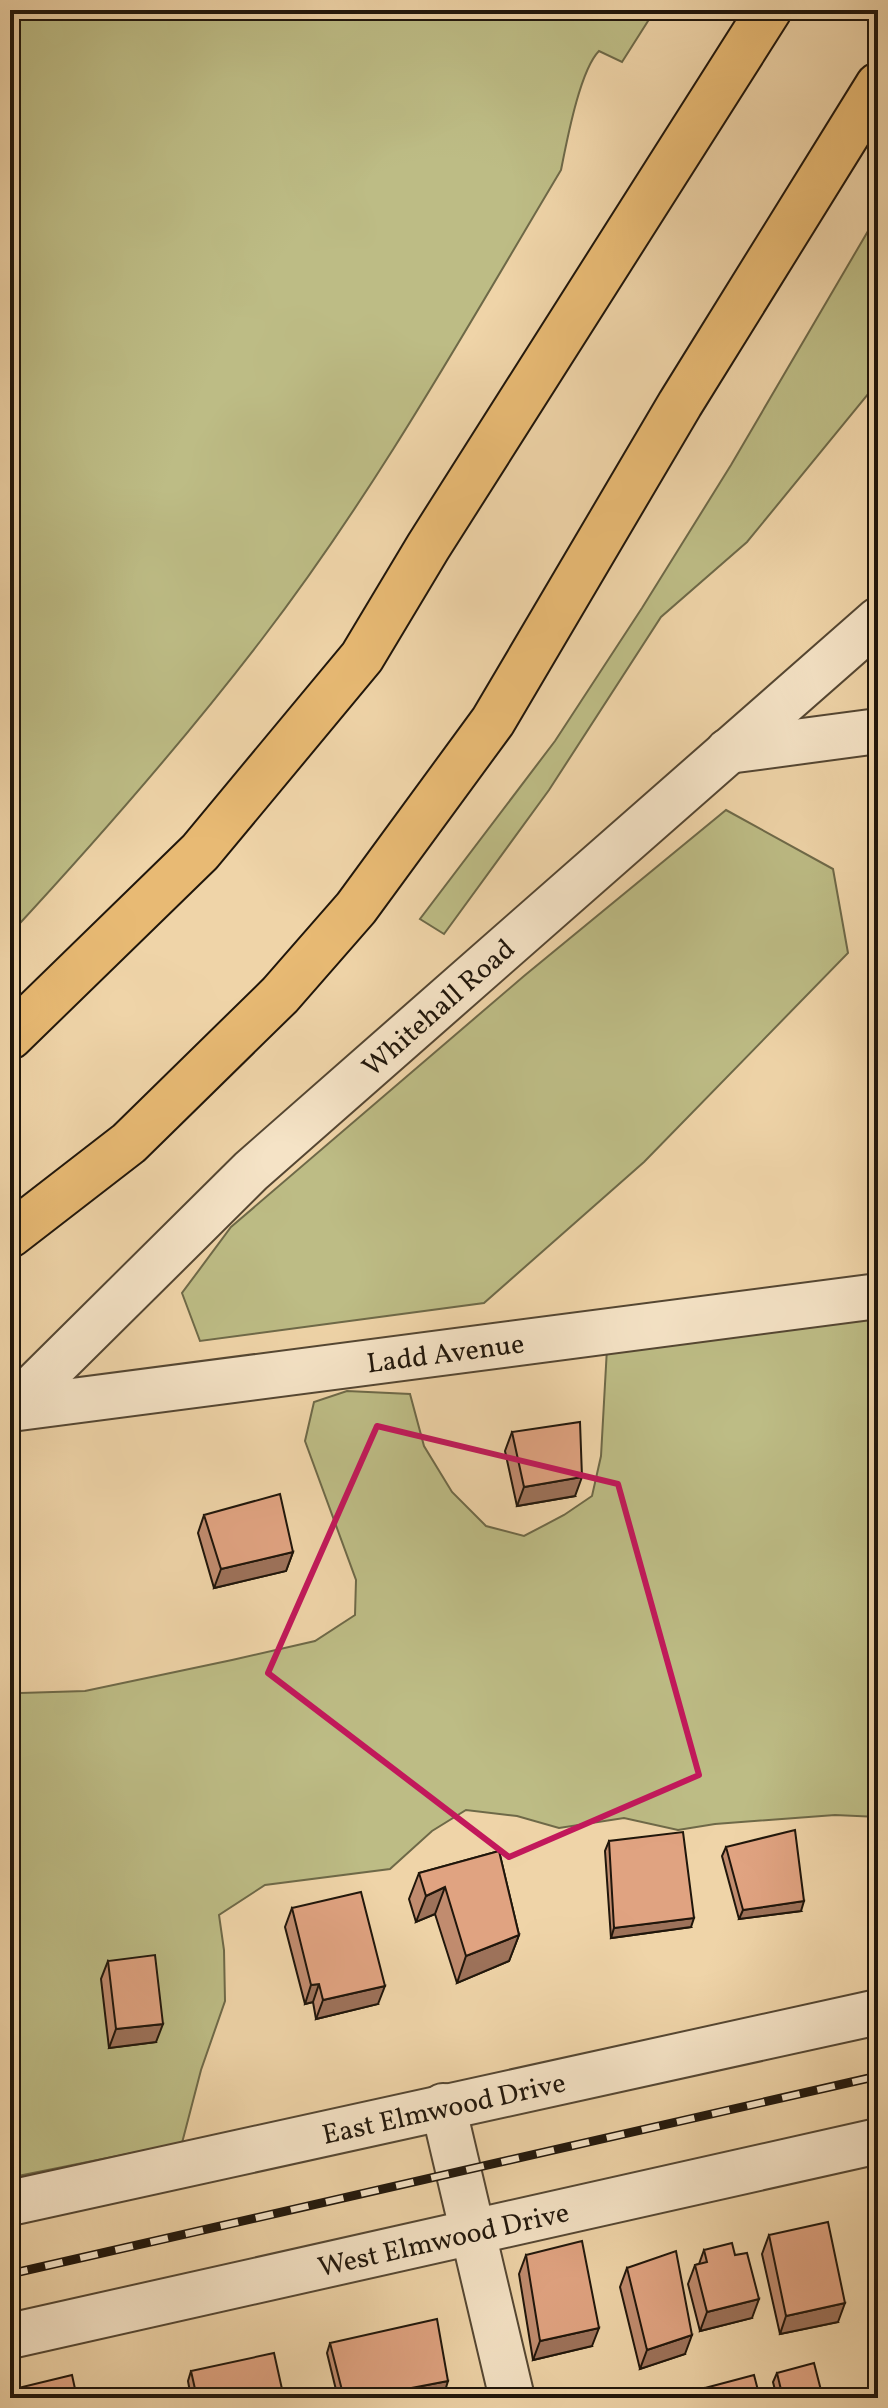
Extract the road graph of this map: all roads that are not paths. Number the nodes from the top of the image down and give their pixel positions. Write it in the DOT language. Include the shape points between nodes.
graph roads {
  1 [pos="769,10"];
  2 [pos="878,85"];
  3 [pos="878,620"];
  4 [pos="878,731"];
  5 [pos="728,751"];
  6 [pos="10,1037"];
  7 [pos="10,1235"];
  8 [pos="878,1296"];
  9 [pos="10,1409"];
  10 [pos="878,2012"];
  11 [pos="443,2106"];
  12 [pos="878,2141"];
  13 [pos="10,2203"];
  14 [pos="472,2234"];
  15 [pos="10,2336"];
  16 [pos="512,2398"];
  1 -- 6 [label="highway" via="362,657 200,852"];
  2 -- 7 [label="highway" via="680,404 493,721 356,908 280,995 129,1143"];
  3 -- 5 [label="street, Whitehall Road"];
  4 -- 5 [label="street"];
  5 -- 9 [label="street, Whitehall Road" via="251,1171"];
  8 -- 9 [label="street, Ladd Avenue"];
  10 -- 11 [label="street, East Elmwood Drive"];
  11 -- 13 [label="street, East Elmwood Drive"];
  11 -- 14 [label="street"];
  12 -- 14 [label="street, West Elmwood Drive"];
  14 -- 15 [label="street, West Elmwood Drive"];
  14 -- 16 [label="street"];
}
